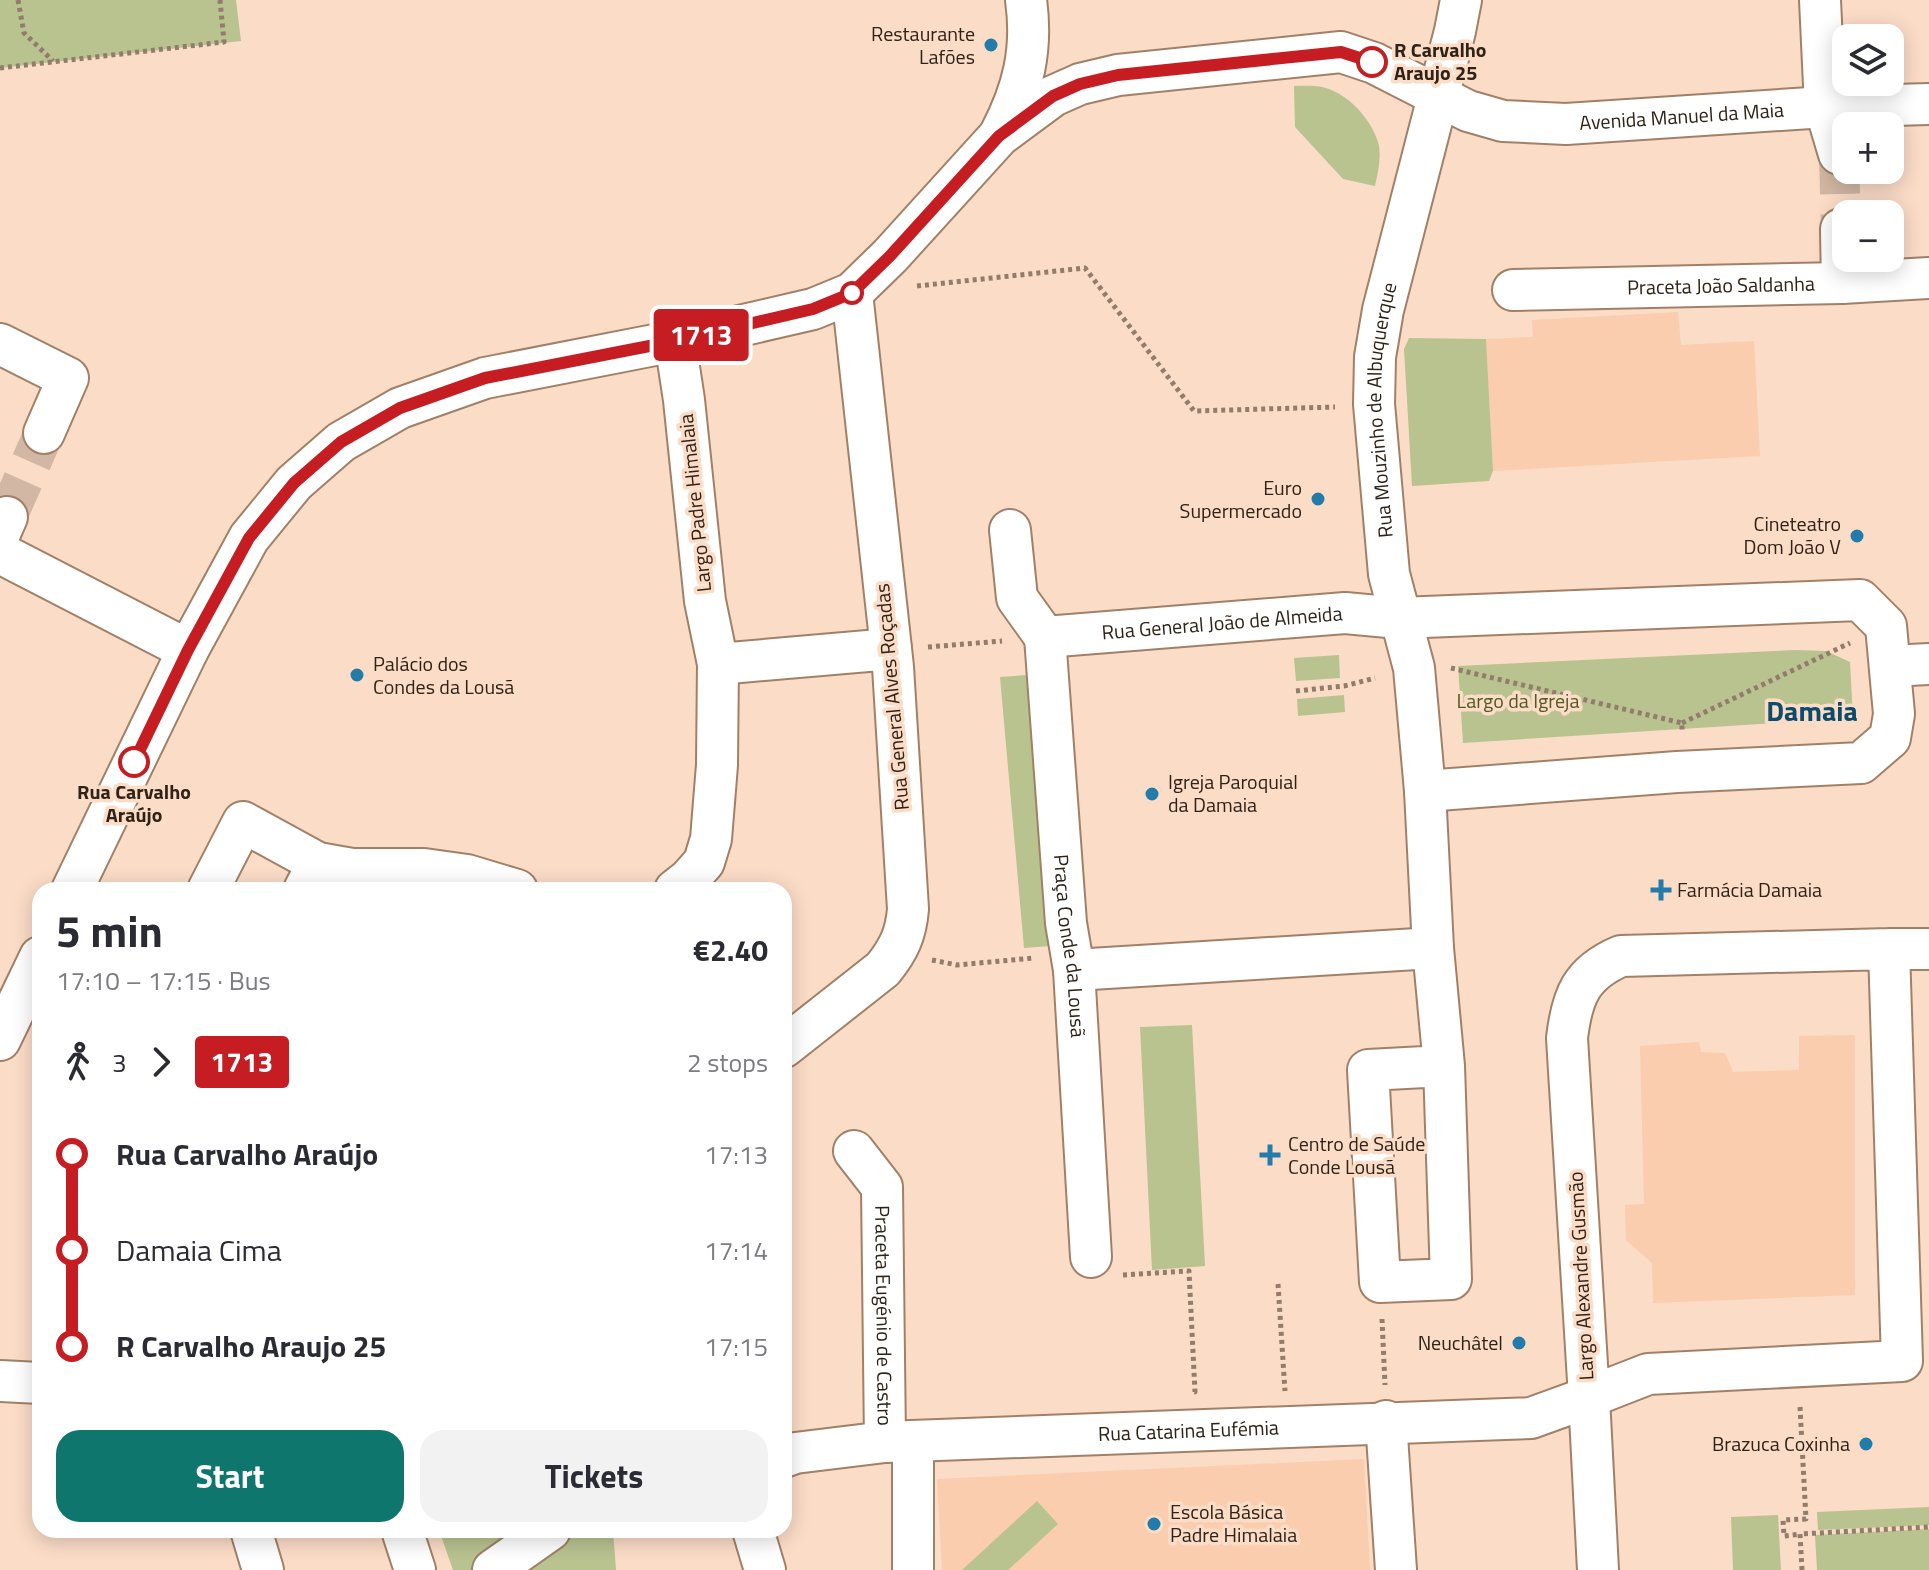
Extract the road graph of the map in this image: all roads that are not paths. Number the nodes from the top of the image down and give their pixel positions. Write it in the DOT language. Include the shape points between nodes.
graph roads {
  1 [pos="1461,0"];
  2 [pos="1820,0"];
  3 [pos="1028,11"];
  4 [pos="1118,75"];
  5 [pos="1439,96"];
  6 [pos="1929,104"];
  7 [pos="1825,107"];
  8 [pos="1832,130"];
  9 [pos="999,136"];
  10 [pos="1842,272"];
  11 [pos="1929,278"];
  12 [pos="1842,283"];
  13 [pos="1513,290"];
  14 [pos="852,293"];
  15 [pos="675,341"];
  16 [pos="0,344"];
  17 [pos="44,433"];
  18 [pos="1010,530"];
  19 [pos="2,535"];
  20 [pos="1416,618"];
  21 [pos="1045,637"];
  22 [pos="891,649"];
  23 [pos="188,650"];
  24 [pos="718,664"];
  25 [pos="1910,685"];
  26 [pos="1425,791"];
  27 [pos="311,876"];
  28 [pos="76,882"];
  29 [pos="212,882"];
  30 [pos="490,882"];
  31 [pos="685,882"];
  32 [pos="1433,948"];
  33 [pos="1889,949"];
  34 [pos="1929,949"];
  35 [pos="1061,963"];
  36 [pos="32,974"];
  37 [pos="0,1040"];
  38 [pos="792,1041"];
  39 [pos="1444,1066"];
  40 [pos="854,1151"];
  41 [pos="1091,1257"];
  42 [pos="0,1381"];
  43 [pos="32,1383"];
  44 [pos="1589,1397"];
  45 [pos="1386,1421"];
  46 [pos="899,1441"];
  47 [pos="792,1454"];
  48 [pos="405,1538"];
  49 [pos="539,1538"];
  50 [pos="755,1538"];
  51 [pos="415,1570"];
  52 [pos="493,1570"];
  53 [pos="765,1570"];
  54 [pos="913,1570"];
  55 [pos="1396,1570"];
  56 [pos="1598,1570"];
  1 -- 5 [label="street, Rua Mouzinho de Albuquerque"];
  2 -- 7 [label="street"];
  3 -- 4 [label="street" via="1043,50 1060,63 1082,72"];
  3 -- 9 [label="street" via="1024,79"];
  4 -- 5 [label="street" via="1341,52"];
  4 -- 9 [label="street" via="1053,96"];
  5 -- 7 [label="street, Avenida Manuel da Maia" via="1503,121 1566,124"];
  5 -- 20 [label="street, Rua Mouzinho de Albuquerque" via="1375,357 1374,404 1389,574"];
  6 -- 7 [label="street, Avenida Manuel da Maia"];
  7 -- 8 [label="street"];
  9 -- 14 [label="street"];
  10 -- 12 [label="street"];
  11 -- 12 [label="street, Praceta João Saldanha"];
  12 -- 13 [label="street, Praceta João Saldanha"];
  14 -- 15 [label="street" via="813,309"];
  14 -- 22 [label="street, Rua General Alves Roçadas"];
  15 -- 23 [label="street" via="485,378 400,408 341,442 294,483 249,538"];
  15 -- 24 [label="street, Largo Padre Himalaia" via="705,601"];
  16 -- 17 [label="street" via="68,378"];
  18 -- 21 [label="street" via="1017,598"];
  19 -- 23 [label="street"];
  20 -- 21 [label="street, Rua General João de Almeida" via="1345,613"];
  20 -- 25 [label="street" via="1860,600 1886,626"];
  20 -- 26 [label="street, Rua Mouzinho de Albuquerque" via="1414,668"];
  21 -- 35 [label="street, Praça Conde da Lousã" via="1066,923"];
  22 -- 24 [label="street"];
  22 -- 38 [label="street, Rua General Alves Roçadas" via="906,932 883,969"];
  23 -- 28 [label="street"];
  24 -- 31 [label="street, Largo Padre Himalaia" via="711,839 704,862"];
  25 -- 26 [label="street" via="1890,738 1861,763"];
  26 -- 32 [label="street, Rua Mouzinho de Albuquerque"];
  27 -- 29 [label="street" via="243,822"];
  27 -- 30 [label="street" via="352,869 424,869"];
  32 -- 35 [label="street"];
  32 -- 39 [label="street, Rua Mouzinho de Albuquerque"];
  33 -- 34 [label="street, Largo Alexandre Gusmão"];
  33 -- 44 [label="street, Largo Alexandre Gusmão" via="1902,1361 1648,1374"];
  33 -- 44 [label="street, Largo Alexandre Gusmão" via="1621,956 1599,965 1582,984 1570,1011 1567,1038"];
  35 -- 41 [label="street, Praça Conde da Lousã"];
  36 -- 37 [label="street"];
  39 -- 39 [label="street, Rua Mouzinho de Albuquerque" via="1368,1070 1380,1282 1451,1279"];
  40 -- 46 [label="street, Praceta Eugénio de Castro" via="882,1187"];
  42 -- 43 [label="street"];
  44 -- 45 [label="street, Rua Catarina Eufémia" via="1531,1418"];
  44 -- 56 [label="street"];
  45 -- 46 [label="street, Rua Catarina Eufémia"];
  45 -- 55 [label="street"];
  46 -- 47 [label="street, Rua Catarina Eufémia"];
  46 -- 54 [label="street, Praceta Eugénio de Castro"];
  48 -- 51 [label="street"];
  49 -- 52 [label="street"];
  50 -- 53 [label="street"];
}
